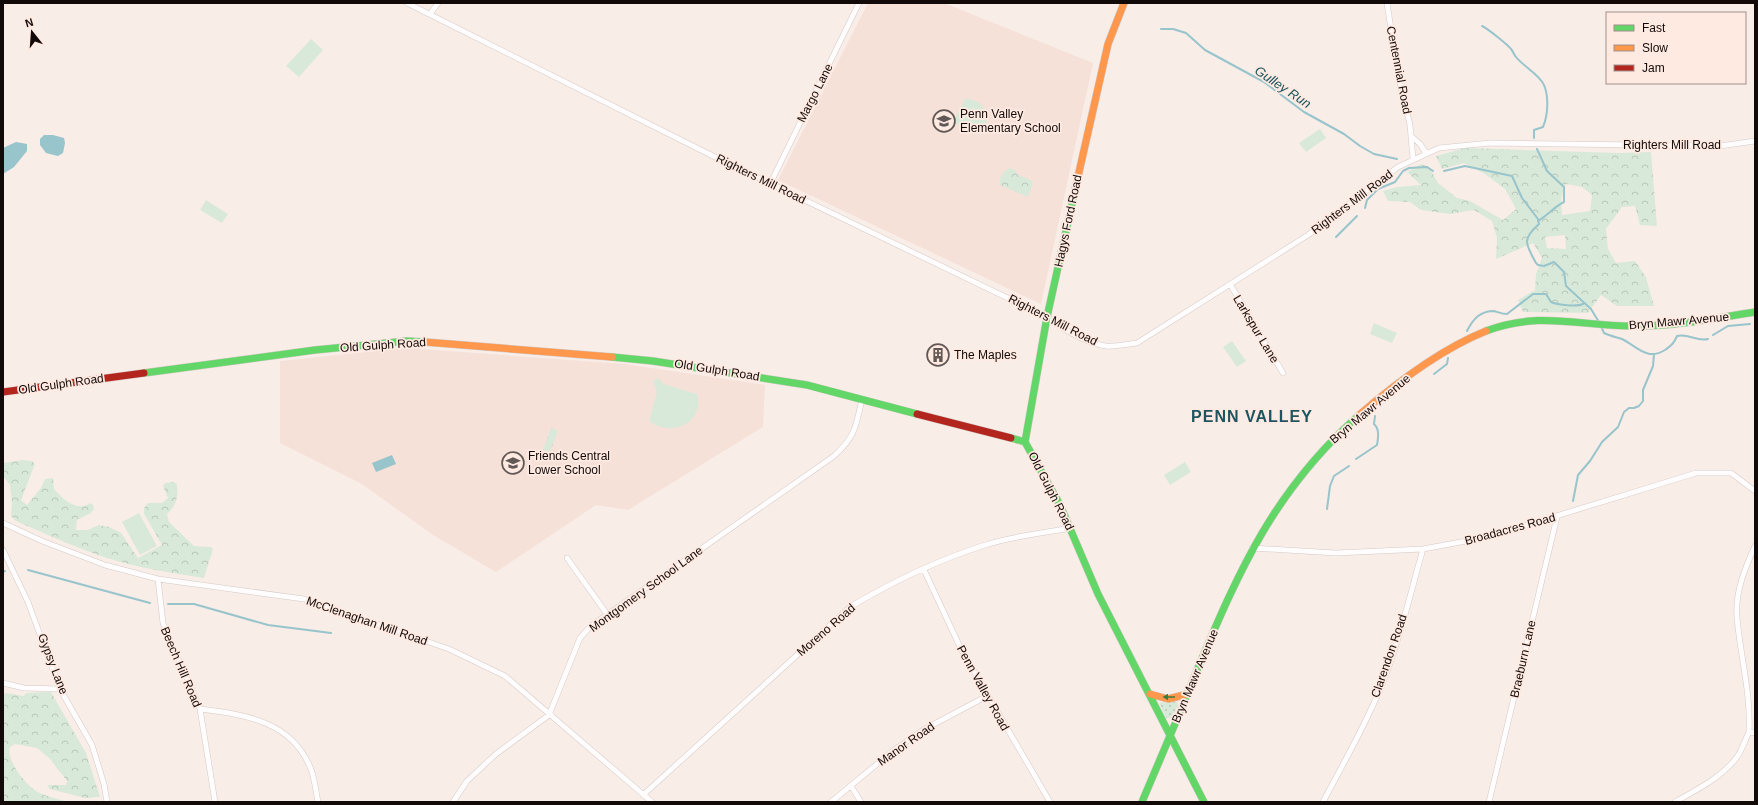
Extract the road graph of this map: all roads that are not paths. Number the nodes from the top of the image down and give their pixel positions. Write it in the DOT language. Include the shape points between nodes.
graph roads {
  1 [pos="407,3"];
  2 [pos="438,3"];
  3 [pos="859,3"];
  4 [pos="1124,3"];
  5 [pos="1387,3"];
  6 [pos="430,14"];
  7 [pos="1411,136"];
  8 [pos="1755,140"];
  9 [pos="1426,153"];
  10 [pos="1413,159"];
  11 [pos="771,182"];
  12 [pos="1230,284"];
  13 [pos="1755,312"];
  14 [pos="1047,317"];
  15 [pos="1282,373"];
  16 [pos="3,392"];
  17 [pos="862,399"];
  18 [pos="1025,442"];
  19 [pos="1755,491"];
  20 [pos="1557,517"];
  21 [pos="3,523"];
  22 [pos="1071,528"];
  23 [pos="1755,546"];
  24 [pos="1252,548"];
  25 [pos="1422,549"];
  26 [pos="3,550"];
  27 [pos="567,558"];
  28 [pos="924,570"];
  29 [pos="158,579"];
  30 [pos="607,614"];
  31 [pos="3,683"];
  32 [pos="60,689"];
  33 [pos="1150,694"];
  34 [pos="1188,694"];
  35 [pos="987,696"];
  36 [pos="200,709"];
  37 [pos="549,715"];
  38 [pos="1749,732"];
  39 [pos="1755,733"];
  40 [pos="1170,734"];
  41 [pos="851,786"];
  42 [pos="643,795"];
  43 [pos="107,802"];
  44 [pos="215,802"];
  45 [pos="318,802"];
  46 [pos="453,802"];
  47 [pos="652,802"];
  48 [pos="831,802"];
  49 [pos="861,802"];
  50 [pos="1050,802"];
  51 [pos="1142,802"];
  52 [pos="1204,802"];
  53 [pos="1323,802"];
  54 [pos="1489,802"];
  55 [pos="1675,802"];
  1 -- 6 [label="street, Righters Mill Road"];
  2 -- 6 [label="street"];
  3 -- 11 [label="street, Margo Lane"];
  4 -- 14 [label="street, Hagys Ford Road" via="1108,44"];
  5 -- 7 [label="street, Centennial Road"];
  6 -- 11 [label="street, Righters Mill Road"];
  7 -- 9 [label="street"];
  7 -- 10 [label="street, Centennial Road"];
  8 -- 9 [label="street, Righters Mill Road" via="1720,146 1490,143 1439,148"];
  9 -- 10 [label="street, Righters Mill Road"];
  10 -- 12 [label="street, Righters Mill Road" via="1398,167 1308,235"];
  11 -- 14 [label="street, Righters Mill Road"];
  12 -- 14 [label="street, Righters Mill Road" via="1135,343 1106,346 1059,326"];
  12 -- 15 [label="street, Larkspur Lane"];
  13 -- 24 [label="street, Bryn Mawr Avenue" via="1695,322 1622,326 1550,318 1512,322 1479,333 1415,371 1370,406 1327,445 1287,493"];
  14 -- 18 [label="street, Hagys Ford Road"];
  16 -- 17 [label="street, Old Gulph Road" via="315,350 407,341 653,361 807,385"];
  17 -- 18 [label="street, Old Gulph Road"];
  17 -- 30 [label="street, Montgomery School Lane" via="854,434 834,456"];
  18 -- 22 [label="street, Old Gulph Road"];
  19 -- 20 [label="street, Broadacres Road" via="1731,473 1696,473"];
  20 -- 25 [label="street, Broadacres Road" via="1488,537"];
  20 -- 54 [label="street, Braeburn Lane"];
  21 -- 29 [label="street, McClenaghan Mill Road" via="105,565"];
  22 -- 28 [label="street, Moreno Road" via="985,545"];
  22 -- 33 [label="street, Old Gulph Road" via="1098,594"];
  23 -- 38 [label="street" via="1739,588 1737,615 1750,709"];
  24 -- 25 [label="street, Broadacres Road" via="1336,553"];
  24 -- 34 [label="street, Bryn Mawr Avenue" via="1212,633"];
  25 -- 53 [label="street, Clarendon Road" via="1398,638 1381,687"];
  26 -- 32 [label="street, Gypsy Lane" via="28,602"];
  27 -- 30 [label="street"];
  28 -- 35 [label="street, Penn Valley Road" via="961,649"];
  28 -- 42 [label="street, Moreno Road" via="880,589 850,608"];
  29 -- 36 [label="street, Beech Hill Road" via="163,623"];
  29 -- 37 [label="street, McClenaghan Mill Road" via="304,599 449,649 505,676"];
  30 -- 37 [label="street, Montgomery School Lane" via="580,638"];
  31 -- 32 [label="street" via="24,688"];
  32 -- 43 [label="street, Gypsy Lane" via="92,745"];
  34 -- 33 [label="street, one-way" via="1168,699"];
  33 -- 40 [label="street, Old Gulph Road"];
  34 -- 40 [label="street, Bryn Mawr Avenue"];
  35 -- 41 [label="street, Manor Road" via="923,730 894,750"];
  35 -- 50 [label="street, Penn Valley Road"];
  36 -- 44 [label="street, Beech Hill Road"];
  36 -- 45 [label="street" via="247,716 281,731 295,743 306,758"];
  37 -- 42 [label="street, McClenaghan Mill Road"];
  37 -- 46 [label="street" via="496,754 467,781"];
  38 -- 39 [label="street"];
  38 -- 55 [label="street" via="1738,756 1725,771"];
  40 -- 51 [label="street, Bryn Mawr Avenue"];
  40 -- 52 [label="street, Old Gulph Road"];
  41 -- 48 [label="street, Manor Road"];
  41 -- 49 [label="street"];
  42 -- 47 [label="street, McClenaghan Mill Road"];
}
